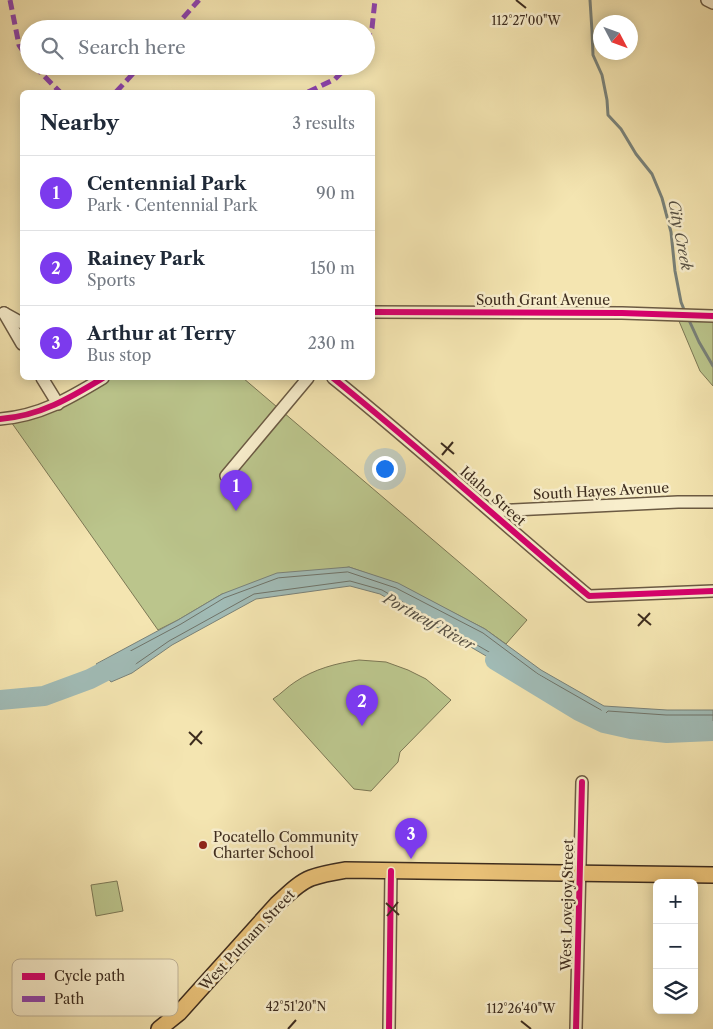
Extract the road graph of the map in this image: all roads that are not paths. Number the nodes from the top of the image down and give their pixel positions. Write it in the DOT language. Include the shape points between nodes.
graph roads {
  1 [pos="707,0"];
  2 [pos="713,3"];
  3 [pos="2,311"];
  4 [pos="375,312"];
  5 [pos="713,316"];
  6 [pos="20,322"];
  7 [pos="20,341"];
  8 [pos="43,380"];
  9 [pos="100,380"];
  10 [pos="306,380"];
  11 [pos="336,380"];
  12 [pos="58,404"];
  13 [pos="0,419"];
  14 [pos="226,476"];
  15 [pos="713,502"];
  16 [pos="491,511"];
  17 [pos="713,591"];
  18 [pos="582,782"];
  19 [pos="391,871"];
  20 [pos="580,873"];
  21 [pos="713,875"];
  22 [pos="178,1014"];
  23 [pos="176,1016"];
  24 [pos="163,1028"];
  25 [pos="389,1029"];
  26 [pos="576,1029"];
  1 -- 2 [label="street"];
  3 -- 6 [label="street"];
  3 -- 7 [label="street"];
  4 -- 5 [label="street, South Grant Avenue"];
  8 -- 12 [label="street"];
  9 -- 12 [label="street"];
  10 -- 14 [label="street"];
  11 -- 16 [label="street, Idaho Street"];
  12 -- 13 [label="street" via="34,413"];
  15 -- 16 [label="street, South Hayes Avenue"];
  16 -- 17 [label="street, Idaho Street" via="589,596"];
  18 -- 20 [label="street, West Lovejoy Street"];
  19 -- 20 [label="main road, West Putnam Street"];
  19 -- 22 [label="main road, West Putnam Street" via="346,870 310,878 270,911"];
  19 -- 25 [label="street"];
  20 -- 21 [label="main road, West Putnam Street"];
  20 -- 26 [label="street, West Lovejoy Street"];
  23 -- 24 [label="main road, West Putnam Street"];
}
